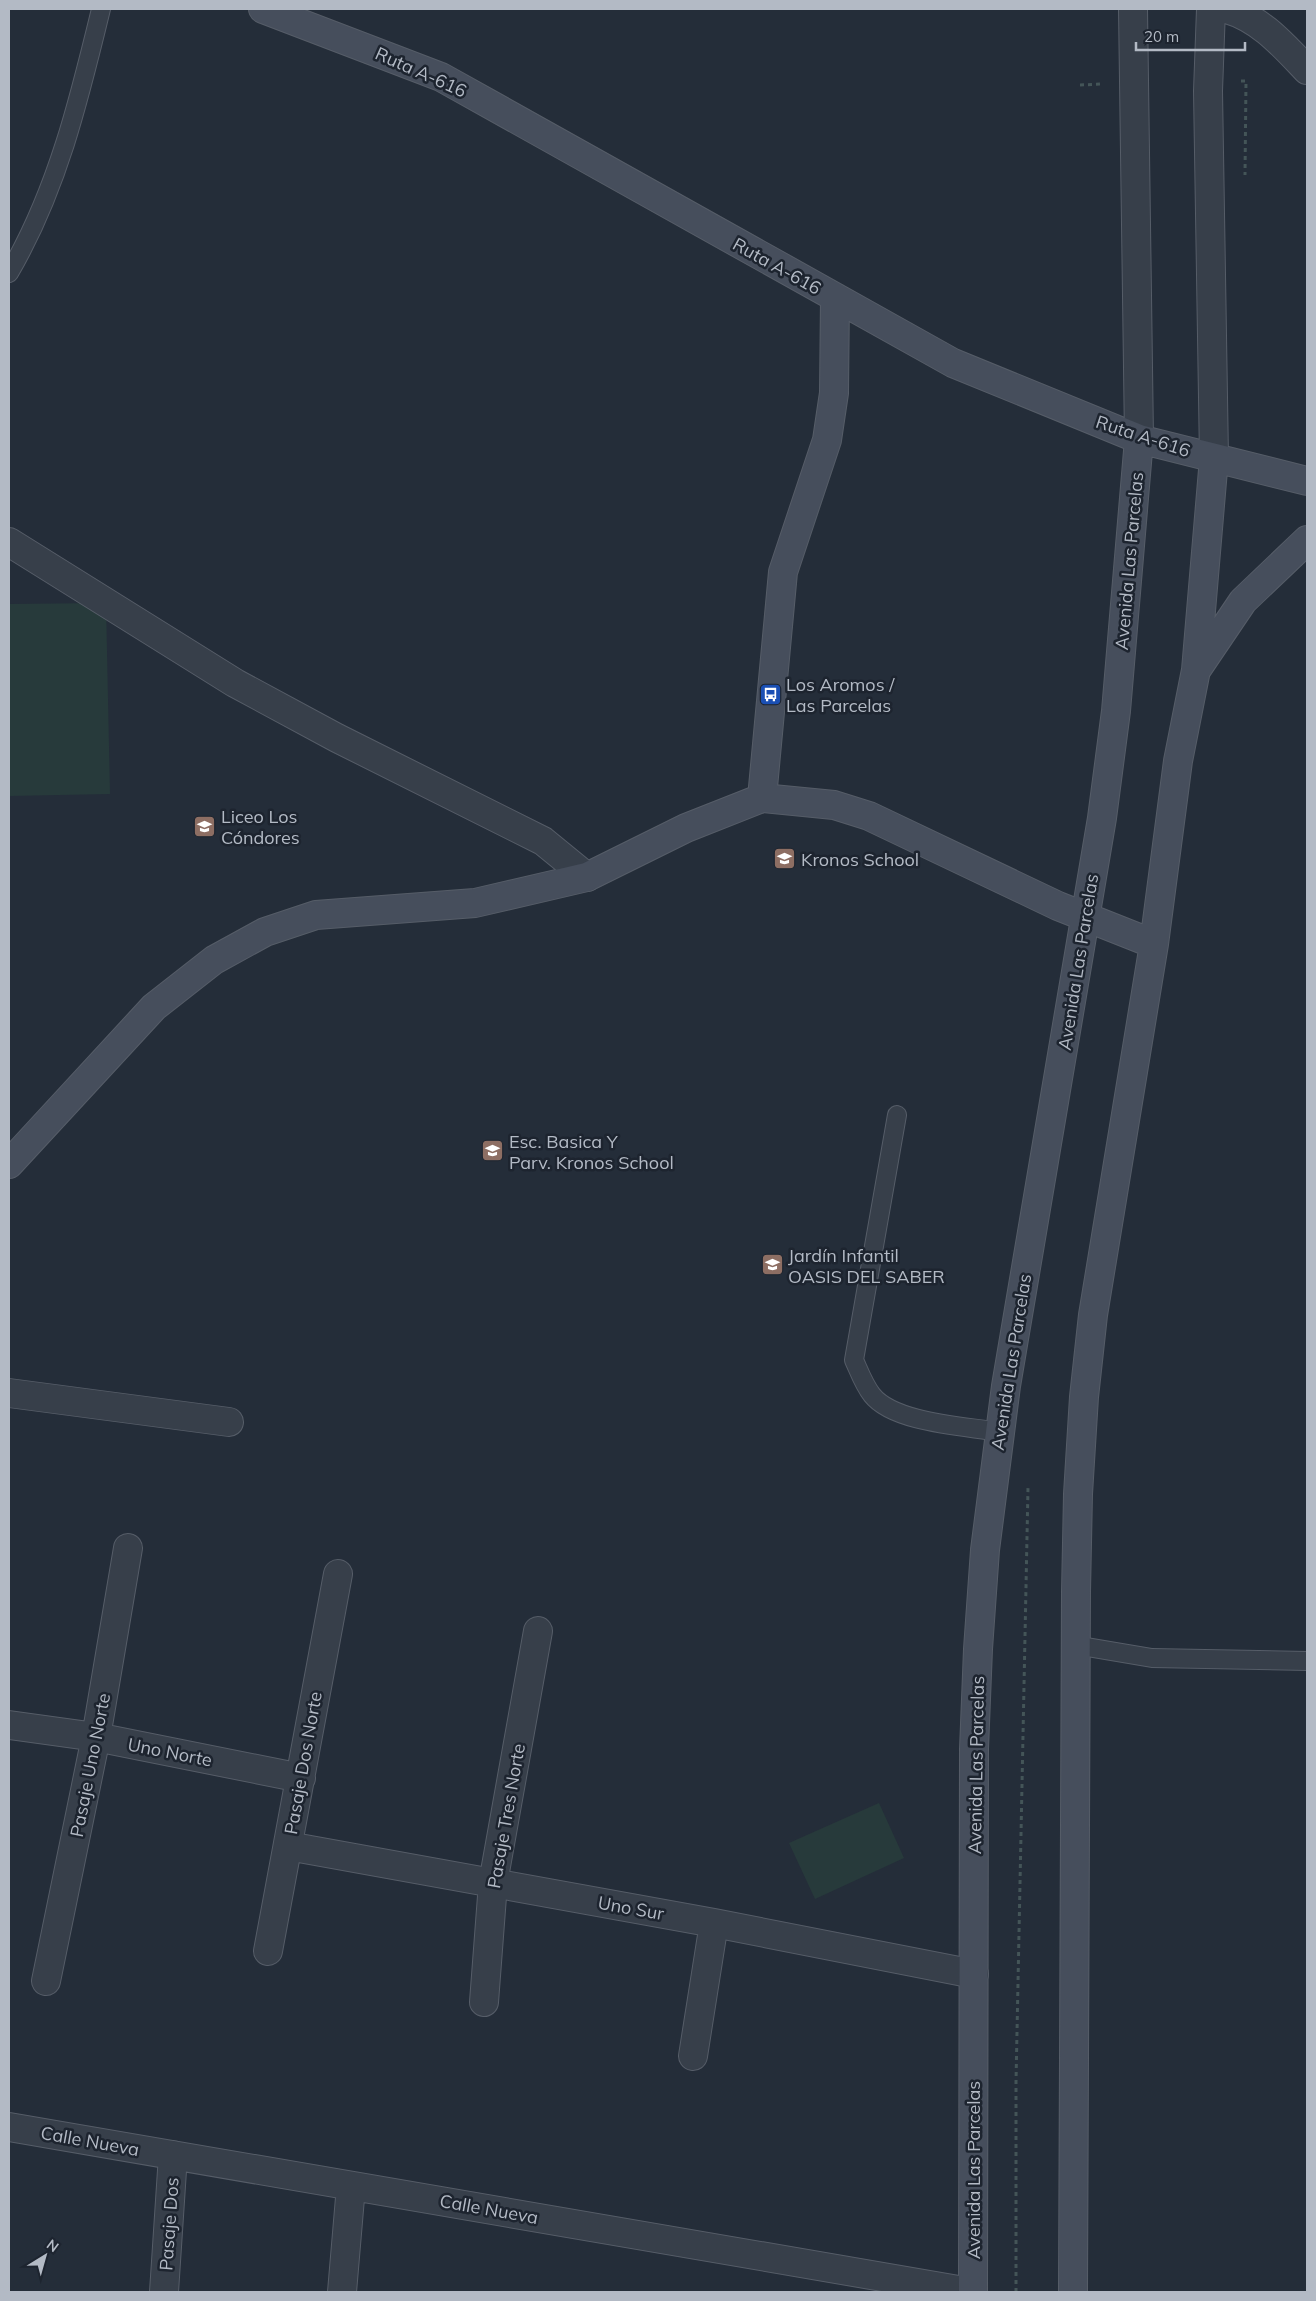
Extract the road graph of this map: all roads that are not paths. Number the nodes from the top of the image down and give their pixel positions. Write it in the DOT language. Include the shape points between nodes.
graph roads {
  1 [pos="101,9"];
  2 [pos="263,9"];
  3 [pos="1134,9"];
  4 [pos="1211,9"];
  5 [pos="1227,9"];
  6 [pos="1307,70"];
  7 [pos="9,273"];
  8 [pos="835,298"];
  9 [pos="1140,438"];
  10 [pos="1214,458"];
  11 [pos="1307,481"];
  12 [pos="1307,540"];
  13 [pos="9,542"];
  14 [pos="1196,670"];
  15 [pos="762,798"];
  16 [pos="586,878"];
  17 [pos="1086,918"];
  18 [pos="1154,944"];
  19 [pos="897,1115"];
  20 [pos="9,1164"];
  21 [pos="9,1393"];
  22 [pos="229,1422"];
  23 [pos="999,1432"];
  24 [pos="128,1548"];
  25 [pos="338,1574"];
  26 [pos="538,1631"];
  27 [pos="1076,1645"];
  28 [pos="1307,1661"];
  29 [pos="9,1725"];
  30 [pos="96,1737"];
  31 [pos="301,1778"];
  32 [pos="288,1846"];
  33 [pos="493,1883"];
  34 [pos="714,1923"];
  35 [pos="268,1951"];
  36 [pos="974,1974"];
  37 [pos="46,1981"];
  38 [pos="484,2002"];
  39 [pos="693,2056"];
  40 [pos="9,2127"];
  41 [pos="174,2155"];
  42 [pos="351,2186"];
  43 [pos="164,2292"];
  44 [pos="342,2292"];
  45 [pos="971,2292"];
  46 [pos="1073,2292"];
  1 -- 7 [label="lane" via="76,112 58,165 38,216"];
  2 -- 8 [label="main road, Ruta A-616" via="441,77"];
  3 -- 9 [label="street"];
  4 -- 10 [label="street" via="1208,91"];
  5 -- 6 [label="street" via="1270,31"];
  8 -- 9 [label="main road, Ruta A-616" via="953,363"];
  8 -- 15 [label="main road" via="834,393 826,440 782,572"];
  9 -- 10 [label="main road, Ruta A-616"];
  9 -- 17 [label="main road, Avenida Las Parcelas" via="1116,711"];
  10 -- 11 [label="main road, Ruta A-616"];
  10 -- 14 [label="main road"];
  12 -- 14 [label="main road" via="1243,602"];
  13 -- 16 [label="street" via="235,682 337,738 543,841"];
  14 -- 18 [label="main road" via="1178,761"];
  15 -- 16 [label="main road" via="686,828"];
  15 -- 17 [label="main road" via="834,805 869,816"];
  16 -- 20 [label="main road" via="475,903 316,915 265,932 214,960 154,1007"];
  17 -- 18 [label="main road"];
  17 -- 23 [label="main road, Avenida Las Parcelas"];
  18 -- 27 [label="main road" via="1105,1234 1088,1361 1078,1494"];
  19 -- 23 [label="lane" via="854,1360 871,1394 887,1408 919,1418"];
  21 -- 22 [label="street"];
  23 -- 36 [label="main road, Avenida Las Parcelas" via="985,1550 978,1649 974,1749"];
  24 -- 30 [label="street, Pasaje Uno Norte"];
  25 -- 31 [label="street, Pasaje Dos Norte"];
  26 -- 33 [label="street, Pasaje Tres Norte"];
  27 -- 28 [label="lane" via="1152,1658"];
  27 -- 46 [label="main road"];
  29 -- 30 [label="street, Uno Norte"];
  30 -- 31 [label="street, Uno Norte"];
  30 -- 37 [label="street, Pasaje Uno Norte"];
  31 -- 32 [label="street, Pasaje Dos Norte"];
  32 -- 33 [label="street, Uno Sur"];
  32 -- 35 [label="street, Pasaje Dos Norte"];
  33 -- 34 [label="street, Uno Sur"];
  33 -- 38 [label="street, Pasaje Tres Norte"];
  34 -- 36 [label="street, Uno Sur"];
  34 -- 39 [label="street"];
  36 -- 45 [label="main road, Avenida Las Parcelas"];
  40 -- 41 [label="street, Calle Nueva"];
  41 -- 42 [label="street, Calle Nueva"];
  41 -- 43 [label="street, Pasaje Dos"];
  42 -- 44 [label="street"];
  42 -- 45 [label="street, Calle Nueva"];
}
